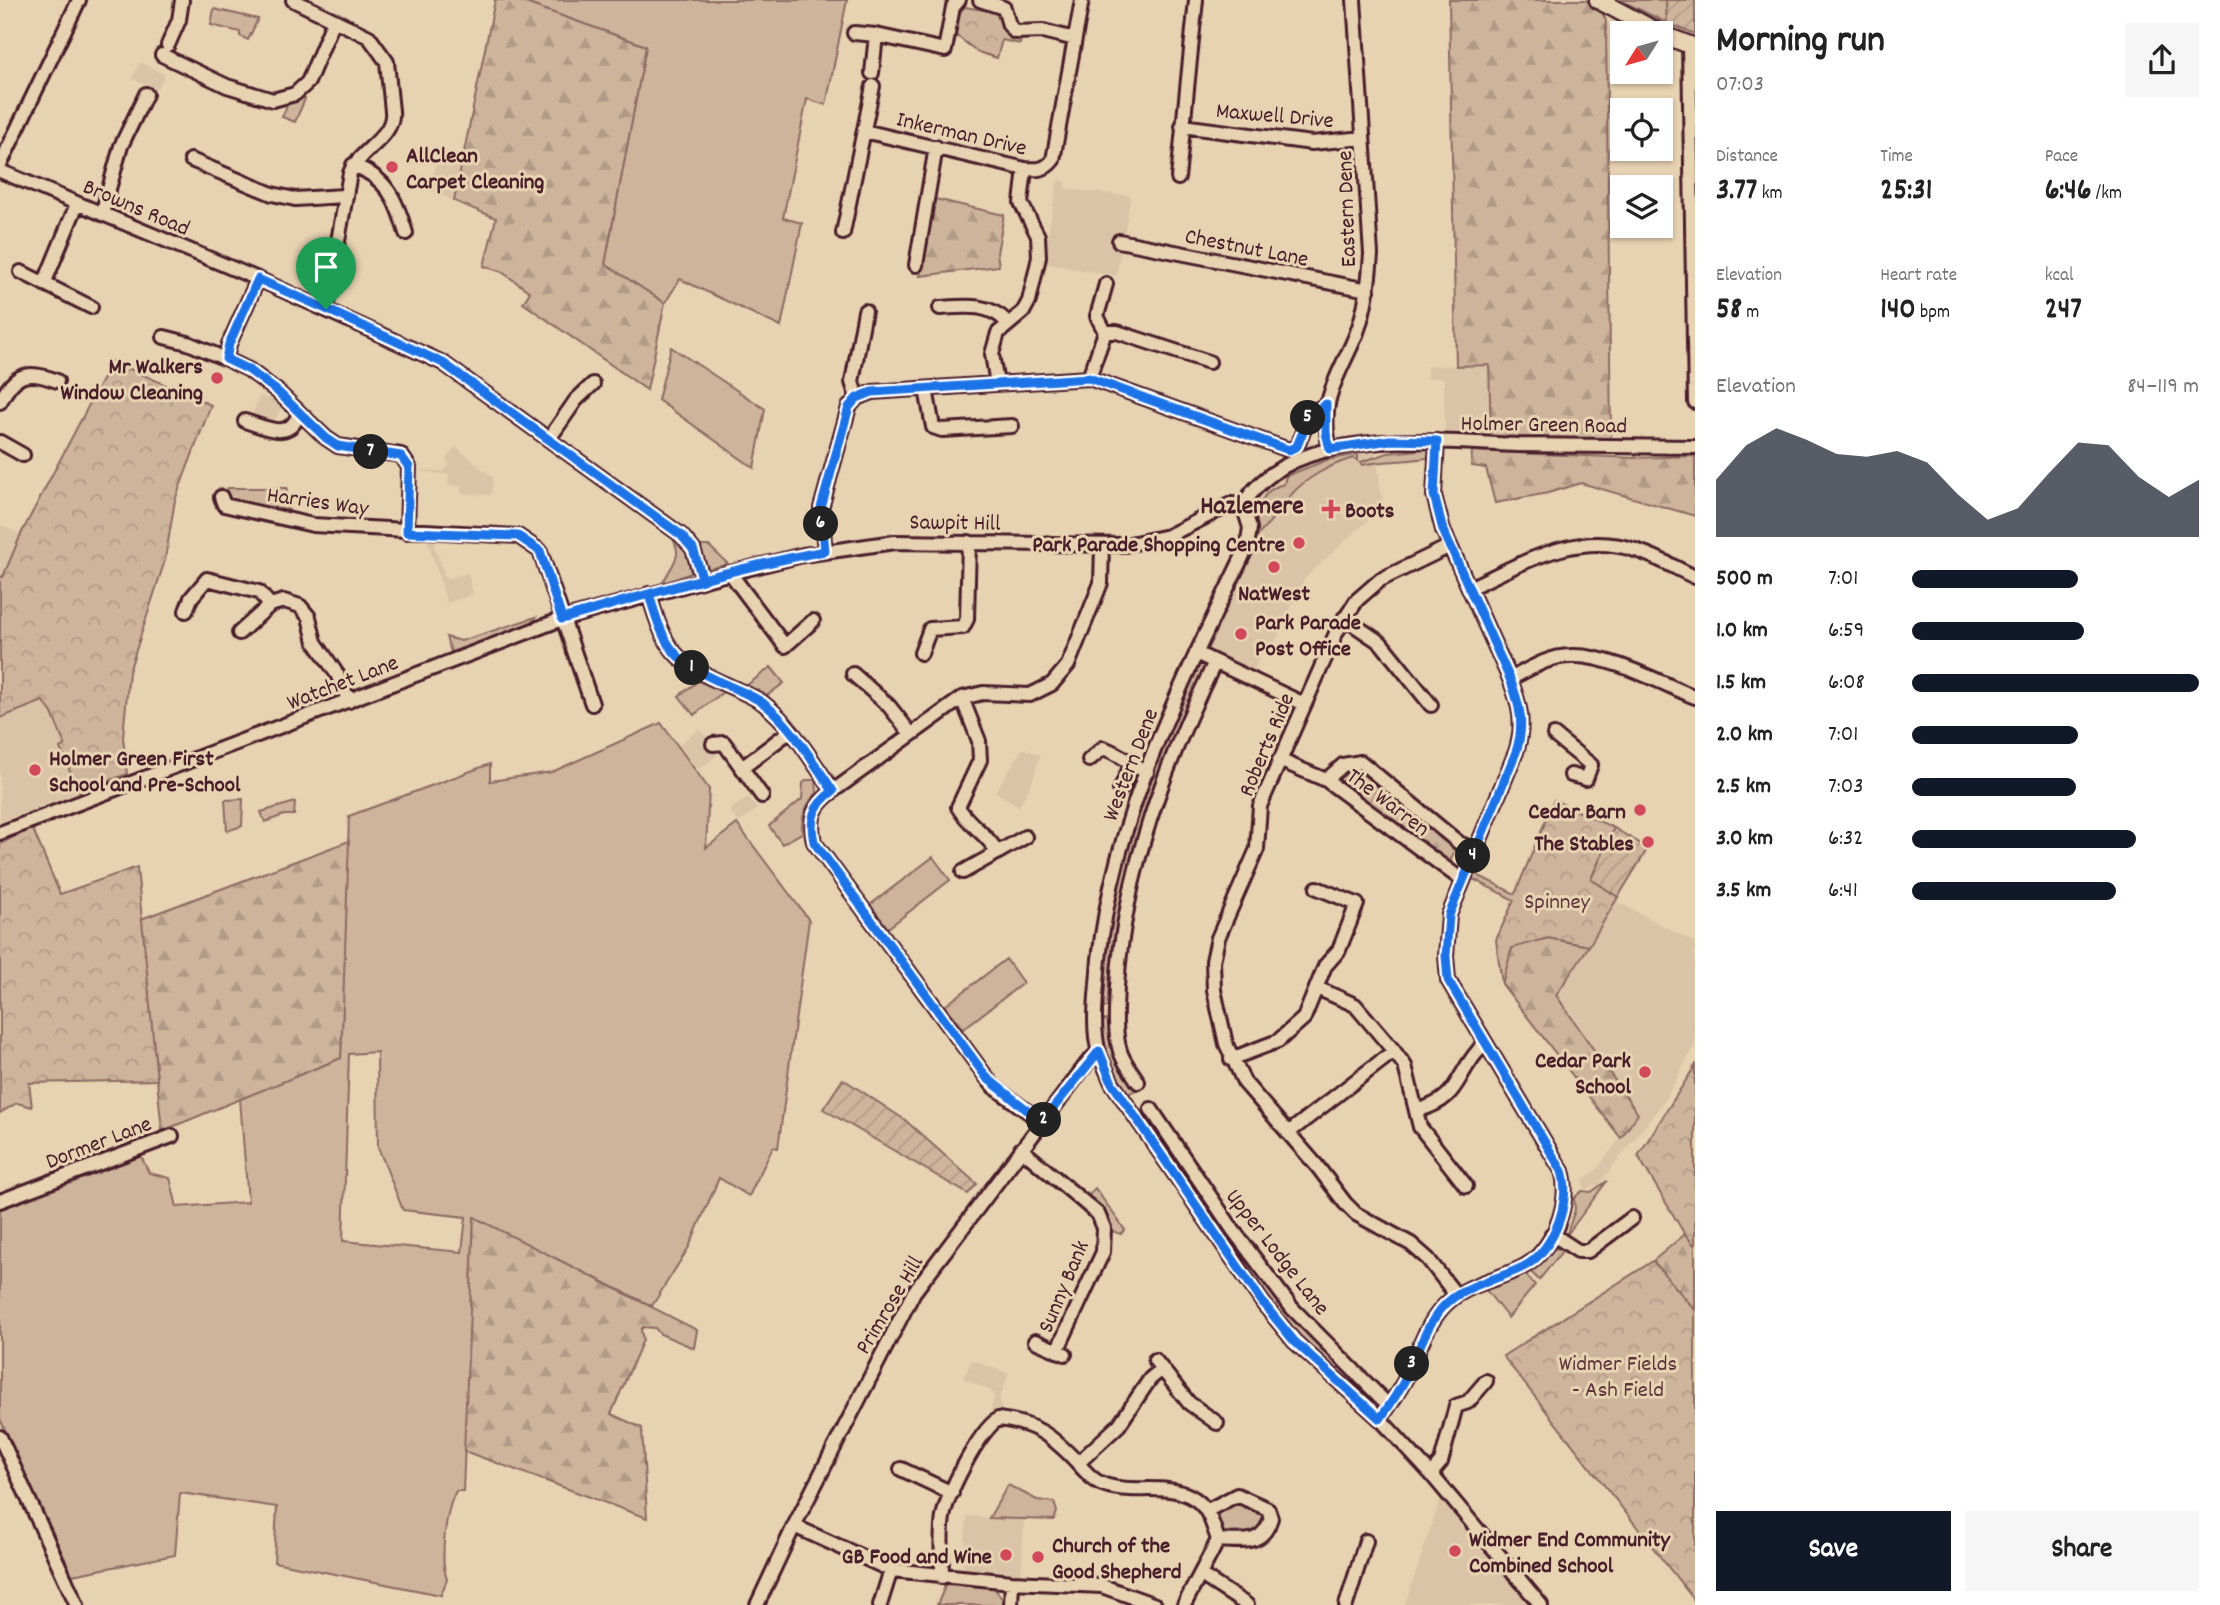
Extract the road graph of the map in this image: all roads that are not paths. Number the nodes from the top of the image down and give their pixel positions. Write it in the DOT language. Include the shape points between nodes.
graph roads {
  1 [pos="79,0"];
  2 [pos="182,0"];
  3 [pos="293,0"];
  4 [pos="959,0"];
  5 [pos="980,0"];
  6 [pos="1082,0"];
  7 [pos="1196,0"];
  8 [pos="1354,0"];
  9 [pos="1598,0"];
  10 [pos="311,4"];
  11 [pos="334,20"];
  12 [pos="1637,21"];
  13 [pos="854,33"];
  14 [pos="876,35"];
  15 [pos="1673,38"];
  16 [pos="1075,39"];
  17 [pos="1692,46"];
  18 [pos="146,94"];
  19 [pos="1182,126"];
  20 [pos="864,131"];
  21 [pos="1363,138"];
  22 [pos="936,147"];
  23 [pos="191,160"];
  24 [pos="0,165"];
  25 [pos="353,165"];
  26 [pos="1026,169"];
  27 [pos="0,171"];
  28 [pos="1178,178"];
  29 [pos="345,196"];
  30 [pos="77,204"];
  31 [pos="102,214"];
  32 [pos="406,233"];
  33 [pos="842,233"];
  34 [pos="1119,241"];
  35 [pos="916,265"];
  36 [pos="21,272"];
  37 [pos="258,279"];
  38 [pos="44,284"];
  39 [pos="1105,284"];
  40 [pos="1368,290"];
  41 [pos="88,301"];
  42 [pos="940,307"];
  43 [pos="326,309"];
  44 [pos="866,311"];
  45 [pos="1007,322"];
  46 [pos="1105,332"];
  47 [pos="164,337"];
  48 [pos="226,359"];
  49 [pos="1209,362"];
  50 [pos="1089,378"];
  51 [pos="57,381"];
  52 [pos="593,384"];
  53 [pos="997,384"];
  54 [pos="926,388"];
  55 [pos="857,398"];
  56 [pos="0,402"];
  57 [pos="1695,402"];
  58 [pos="1326,404"];
  59 [pos="299,412"];
  60 [pos="245,421"];
  61 [pos="1012,426"];
  62 [pos="549,439"];
  63 [pos="1437,441"];
  64 [pos="0,442"];
  65 [pos="1695,447"];
  66 [pos="1330,449"];
  67 [pos="23,455"];
  68 [pos="220,503"];
  69 [pos="1244,506"];
  70 [pos="407,532"];
  71 [pos="969,542"];
  72 [pos="1102,546"];
  73 [pos="1450,546"];
  74 [pos="825,551"];
  75 [pos="730,573"];
  76 [pos="1695,577"];
  77 [pos="703,580"];
  78 [pos="1469,588"];
  79 [pos="649,594"];
  80 [pos="270,605"];
  81 [pos="186,611"];
  82 [pos="1344,618"];
  83 [pos="562,619"];
  84 [pos="813,621"];
  85 [pos="239,633"];
  86 [pos="921,653"];
  87 [pos="1196,653"];
  88 [pos="1215,662"];
  89 [pos="853,674"];
  90 [pos="1510,679"];
  91 [pos="1695,697"];
  92 [pos="962,698"];
  93 [pos="349,701"];
  94 [pos="592,704"];
  95 [pos="1304,704"];
  96 [pos="1431,705"];
  97 [pos="790,731"];
  98 [pos="911,734"];
  99 [pos="1554,735"];
  100 [pos="713,744"];
  101 [pos="1089,760"];
  102 [pos="1279,760"];
  103 [pos="1130,765"];
  104 [pos="742,768"];
  105 [pos="1147,772"];
  106 [pos="1571,775"];
  107 [pos="1326,779"];
  108 [pos="1120,790"];
  109 [pos="833,791"];
  110 [pos="762,796"];
  111 [pos="0,833"];
  112 [pos="1025,836"];
  113 [pos="1475,850"];
  114 [pos="997,852"];
  115 [pos="963,872"];
  116 [pos="1462,880"];
  117 [pos="1317,888"];
  118 [pos="1317,988"];
  119 [pos="1095,1015"];
  120 [pos="1115,1016"];
  121 [pos="1485,1043"];
  122 [pos="1099,1051"];
  123 [pos="1394,1051"];
  124 [pos="1231,1059"];
  125 [pos="1138,1083"];
  126 [pos="1151,1109"];
  127 [pos="1416,1111"];
  128 [pos="1042,1122"];
  129 [pos="1288,1133"];
  130 [pos="172,1136"];
  131 [pos="1021,1149"];
  132 [pos="1466,1186"];
  133 [pos="0,1201"];
  134 [pos="1632,1218"];
  135 [pos="1552,1234"];
  136 [pos="1456,1296"];
  137 [pos="1035,1341"];
  138 [pos="1486,1381"];
  139 [pos="1389,1406"];
  140 [pos="1380,1419"];
  141 [pos="1217,1423"];
  142 [pos="0,1437"];
  143 [pos="1078,1463"];
  144 [pos="901,1469"];
  145 [pos="1431,1474"];
  146 [pos="952,1493"];
  147 [pos="1208,1510"];
  148 [pos="794,1527"];
  149 [pos="1218,1540"];
  150 [pos="1366,1541"];
  151 [pos="891,1570"];
  152 [pos="1201,1576"];
  153 [pos="942,1577"];
  154 [pos="1012,1582"];
  155 [pos="77,1605"];
  156 [pos="757,1605"];
  157 [pos="880,1605"];
  158 [pos="1011,1605"];
  159 [pos="1155,1605"];
  160 [pos="1184,1605"];
  161 [pos="1247,1605"];
  162 [pos="1346,1605"];
  163 [pos="1541,1605"];
  1 -- 24 [label="street"];
  2 -- 11 [label="street" via="179,20 165,50 227,86 272,100 295,94 308,82"];
  3 -- 10 [label="street"];
  4 -- 14 [label="street" via="953,7 951,52"];
  5 -- 16 [label="street" via="1004,8 1015,32 1043,31"];
  6 -- 16 [label="street, Inkerman Drive"];
  7 -- 19 [label="street"];
  8 -- 21 [label="street, Eastern Dene"];
  9 -- 12 [label="main road"];
  10 -- 11 [label="street"];
  11 -- 25 [label="street" via="369,37 387,62 393,119"];
  13 -- 14 [label="street"];
  14 -- 20 [label="street, Inkerman Drive"];
  15 -- 17 [label="main road"];
  16 -- 26 [label="street, Inkerman Drive" via="1053,160 1040,170"];
  17 -- 57 [label="street"];
  18 -- 31 [label="street" via="121,146"];
  19 -- 21 [label="street, Maxwell Drive" via="1312,143"];
  19 -- 28 [label="street"];
  20 -- 22 [label="street, Inkerman Drive"];
  20 -- 33 [label="street, Inkerman Drive"];
  21 -- 40 [label="street, Eastern Dene" via="1371,254"];
  22 -- 26 [label="street, Inkerman Drive"];
  22 -- 35 [label="street"];
  23 -- 29 [label="street" via="272,194 295,199"];
  25 -- 29 [label="street"];
  25 -- 32 [label="street" via="384,182 396,199"];
  26 -- 45 [label="street" via="1021,203 1038,236 1039,257 1029,301 1023,312"];
  27 -- 30 [label="street, Browns Road"];
  29 -- 43 [label="street"];
  30 -- 31 [label="street, Browns Road"];
  30 -- 38 [label="street"];
  31 -- 37 [label="street, Browns Road"];
  34 -- 40 [label="street, Chestnut Lane"];
  36 -- 38 [label="street"];
  37 -- 43 [label="street, Browns Road"];
  37 -- 48 [label="street"];
  38 -- 41 [label="street"];
  39 -- 46 [label="street" via="1097,316"];
  40 -- 58 [label="street, Eastern Dene" via="1356,334"];
  42 -- 45 [label="street" via="982,306 998,312"];
  43 -- 62 [label="street, Browns Road" via="443,363"];
  44 -- 55 [label="street" via="852,382"];
  45 -- 53 [label="street" via="992,354"];
  46 -- 49 [label="street"];
  46 -- 50 [label="street"];
  47 -- 48 [label="street"];
  48 -- 59 [label="street" via="249,370"];
  50 -- 53 [label="street"];
  50 -- 58 [label="street" via="1289,450 1297,446 1310,415"];
  51 -- 56 [label="street" via="25,374 10,382"];
  52 -- 62 [label="street"];
  53 -- 54 [label="street"];
  54 -- 55 [label="street" via="872,392"];
  54 -- 61 [label="street" via="933,427"];
  55 -- 74 [label="street" via="849,407 821,508"];
  58 -- 66 [label="street, Eastern Dene"];
  59 -- 60 [label="street" via="290,429 275,430"];
  59 -- 70 [label="street" via="338,446 401,456 409,467"];
  62 -- 77 [label="street, Browns Road" via="681,535 693,549"];
  63 -- 65 [label="street, Holmer Green Road"];
  63 -- 66 [label="street, Holmer Green Road" via="1390,440"];
  63 -- 73 [label="street" via="1434,495"];
  64 -- 67 [label="street"];
  66 -- 69 [label="street, Holmer Green Road" via="1263,480"];
  68 -- 70 [label="street, Harries Way" via="313,525"];
  69 -- 72 [label="street, Sawpit Hill" via="1231,504 1168,536"];
  69 -- 87 [label="street, Western Dene" via="1250,528 1247,547"];
  70 -- 83 [label="street, Harries Way" via="518,536 540,551"];
  71 -- 72 [label="street, Sawpit Hill"];
  71 -- 74 [label="street, Sawpit Hill" via="895,542"];
  71 -- 86 [label="street" via="967,619 956,629 930,629"];
  72 -- 92 [label="street" via="1101,583 1068,665 1052,684 1030,695"];
  73 -- 78 [label="street"];
  73 -- 82 [label="street, Roberts Ride" via="1380,580"];
  74 -- 75 [label="street, Sawpit Hill"];
  75 -- 77 [label="street, Sawpit Hill"];
  75 -- 84 [label="street" via="785,646"];
  76 -- 78 [label="street" via="1636,550 1604,543 1552,551"];
  77 -- 79 [label="street, Watchet Lane"];
  78 -- 90 [label="street"];
  79 -- 83 [label="street, Watchet Lane"];
  79 -- 97 [label="street" via="659,628 673,653 688,666 760,701"];
  80 -- 81 [label="street" via="259,592 207,579"];
  80 -- 85 [label="street"];
  80 -- 93 [label="street" via="284,601 300,607 309,617 315,642"];
  82 -- 95 [label="street, Roberts Ride"];
  82 -- 96 [label="street" via="1381,643"];
  83 -- 93 [label="street, Watchet Lane"];
  83 -- 94 [label="street, Harries Way"];
  87 -- 88 [label="street"];
  87 -- 105 [label="street, Western Dene"];
  88 -- 95 [label="street"];
  88 -- 120 [label="street" via="1192,709 1138,859"];
  89 -- 98 [label="street" via="889,706"];
  90 -- 91 [label="street" via="1570,655 1597,659"];
  90 -- 113 [label="street" via="1520,703 1521,739"];
  92 -- 98 [label="street"];
  92 -- 114 [label="street" via="979,741 980,760 958,807"];
  93 -- 111 [label="street, Watchet Lane"];
  95 -- 102 [label="street, Roberts Ride"];
  97 -- 104 [label="street"];
  97 -- 109 [label="street"];
  98 -- 109 [label="street"];
  99 -- 106 [label="street" via="1591,765 1586,779"];
  100 -- 104 [label="street" via="724,743"];
  101 -- 103 [label="street" via="1103,748 1121,754"];
  102 -- 107 [label="street, The Warren"];
  102 -- 124 [label="street, Roberts Ride" via="1260,806 1257,849 1218,938 1213,961 1214,990"];
  103 -- 105 [label="street"];
  103 -- 108 [label="street"];
  104 -- 110 [label="street"];
  105 -- 119 [label="street, Western Dene" via="1119,850 1099,939"];
  107 -- 113 [label="street, The Warren" via="1343,765 1361,762 1459,843"];
  107 -- 116 [label="street, The Warren"];
  109 -- 128 [label="street" via="820,800 810,820 814,842 987,1078"];
  112 -- 114 [label="street"];
  113 -- 116 [label="street"];
  114 -- 115 [label="street"];
  116 -- 121 [label="street" via="1449,915 1448,980"];
  117 -- 118 [label="street" via="1360,905"];
  118 -- 123 [label="street" via="1355,1005"];
  118 -- 124 [label="street" via="1304,1018 1292,1031"];
  119 -- 120 [label="street"];
  119 -- 122 [label="street, Western Dene"];
  120 -- 125 [label="street" via="1119,1048"];
  121 -- 127 [label="street" via="1447,1099"];
  121 -- 135 [label="street" via="1562,1171 1565,1201"];
  122 -- 128 [label="street, Primrose Hill"];
  122 -- 140 [label="street, Western Dene" via="1112,1083 1263,1303 1294,1341"];
  123 -- 127 [label="street" via="1405,1066"];
  123 -- 129 [label="street"];
  124 -- 129 [label="street, Roberts Ride" via="1244,1082"];
  126 -- 139 [label="street, Upper Lodge Lane" via="1292,1308"];
  127 -- 132 [label="street" via="1420,1128"];
  128 -- 131 [label="street, Primrose Hill"];
  129 -- 136 [label="street, Roberts Ride" via="1356,1214 1411,1244"];
  130 -- 133 [label="street, Dormer Lane"];
  131 -- 137 [label="street, Sunny Bank" via="1098,1214 1104,1228 1103,1252 1061,1352"];
  131 -- 148 [label="street, Primrose Hill" via="914,1292"];
  134 -- 135 [label="street" via="1588,1251 1578,1251"];
  135 -- 136 [label="street" via="1539,1255 1525,1266"];
  136 -- 139 [label="street" via="1432,1320"];
  138 -- 145 [label="street" via="1468,1402 1456,1406 1441,1462"];
  139 -- 140 [label="street"];
  140 -- 145 [label="street, Western Dene"];
  141 -- 143 [label="street" via="1189,1403 1159,1365 1119,1425"];
  142 -- 155 [label="street"];
  143 -- 146 [label="street" via="1055,1439 1024,1422 998,1419 987,1427"];
  143 -- 147 [label="street" via="1096,1482 1120,1491 1168,1491 1190,1496"];
  144 -- 146 [label="street"];
  145 -- 163 [label="street, Western Dene"];
  146 -- 153 [label="street" via="943,1517"];
  147 -- 149 [label="street"];
  147 -- 149 [label="street" via="1237,1495 1268,1509 1272,1518 1261,1538"];
  148 -- 151 [label="street"];
  148 -- 156 [label="street, Primrose Hill"];
  149 -- 152 [label="street"];
  150 -- 162 [label="street"];
  151 -- 153 [label="street"];
  151 -- 157 [label="street"];
  152 -- 160 [label="street"];
  152 -- 161 [label="street"];
  153 -- 154 [label="street"];
  154 -- 158 [label="street"];
  154 -- 159 [label="street" via="1102,1586"];
}
